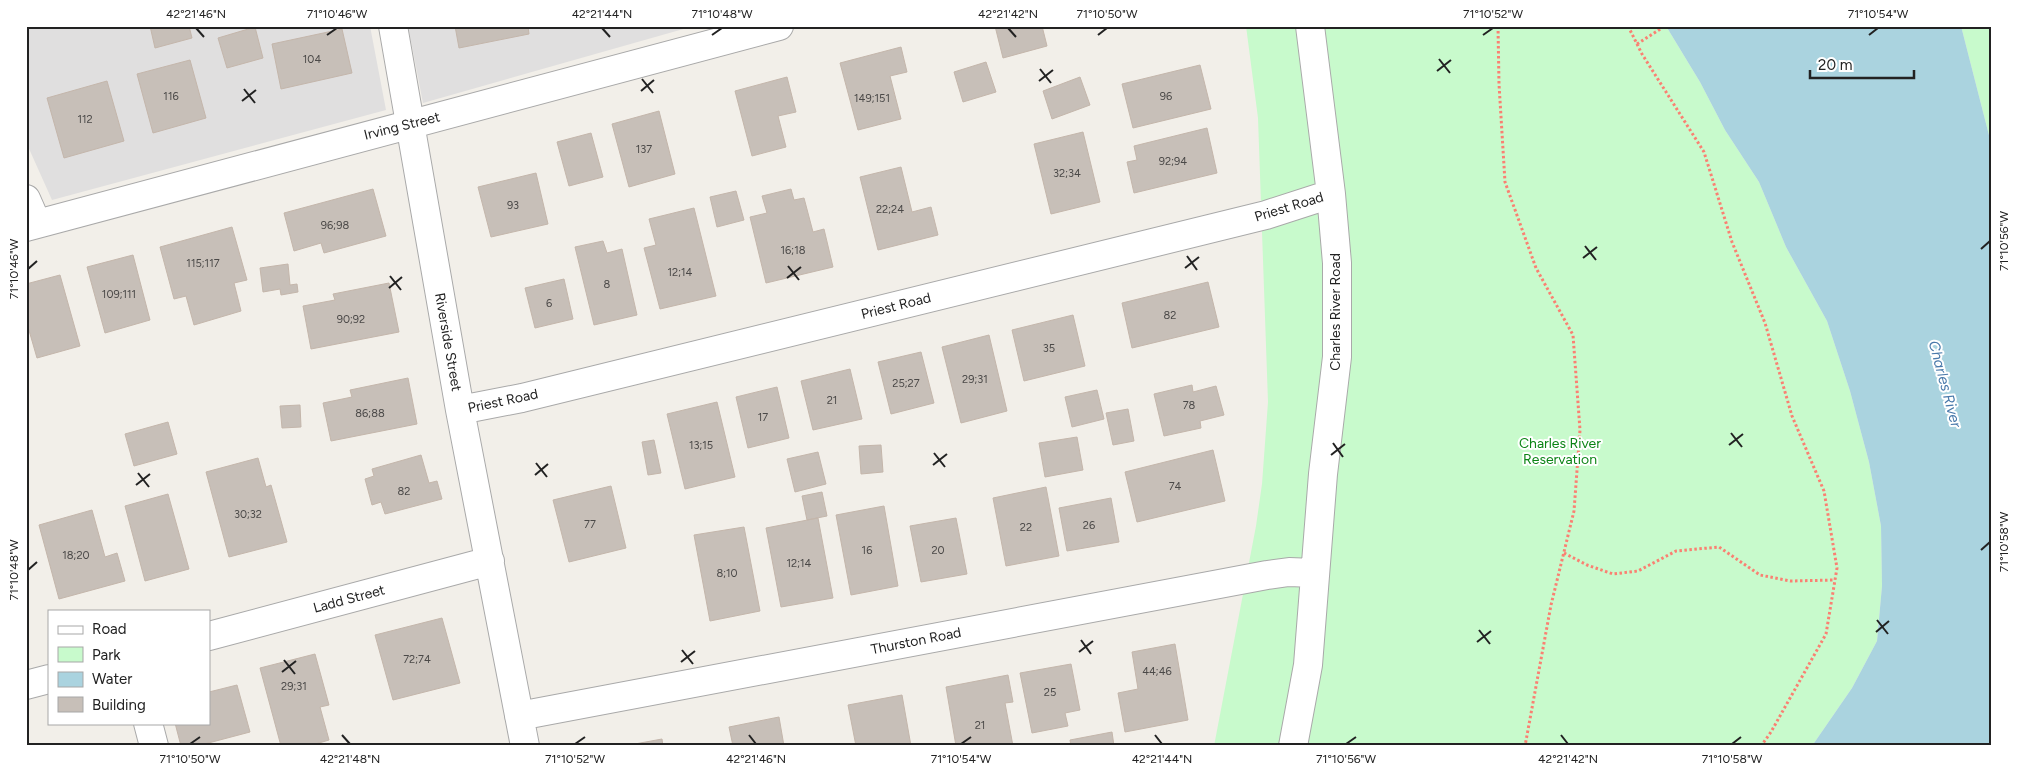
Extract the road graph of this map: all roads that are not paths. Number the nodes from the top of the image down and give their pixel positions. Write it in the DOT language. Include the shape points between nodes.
graph roads {
  1 [pos="393,26"];
  2 [pos="779,26"];
  3 [pos="1310,26"];
  4 [pos="412,124"];
  5 [pos="1331,194"];
  6 [pos="26,199"];
  7 [pos="32,226"];
  8 [pos="460,410"];
  9 [pos="490,562"];
  10 [pos="1314,573"];
  11 [pos="210,636"];
  12 [pos="48,679"];
  13 [pos="26,685"];
  14 [pos="519,716"];
  15 [pos="148,724"];
  16 [pos="154,746"];
  17 [pos="525,746"];
  18 [pos="1293,746"];
  1 -- 4 [label="street, Riverside Street"];
  2 -- 4 [label="street, Irving Street"];
  3 -- 5 [label="street, Charles River Road"];
  4 -- 7 [label="street, Irving Street"];
  4 -- 8 [label="street, Riverside Street"];
  5 -- 8 [label="street, Priest Road" via="1266,215 522,398"];
  5 -- 10 [label="street, Charles River Road" via="1337,263 1337,357"];
  6 -- 7 [label="street"];
  8 -- 9 [label="street, Riverside Street"];
  9 -- 11 [label="street, Ladd Street"];
  9 -- 14 [label="street, Riverside Street"];
  10 -- 14 [label="street, Thurston Road" via="1266,574"];
  10 -- 18 [label="street, Charles River Road" via="1308,665"];
  12 -- 13 [label="street"];
  14 -- 17 [label="street, Riverside Street"];
  15 -- 16 [label="street"];
}
